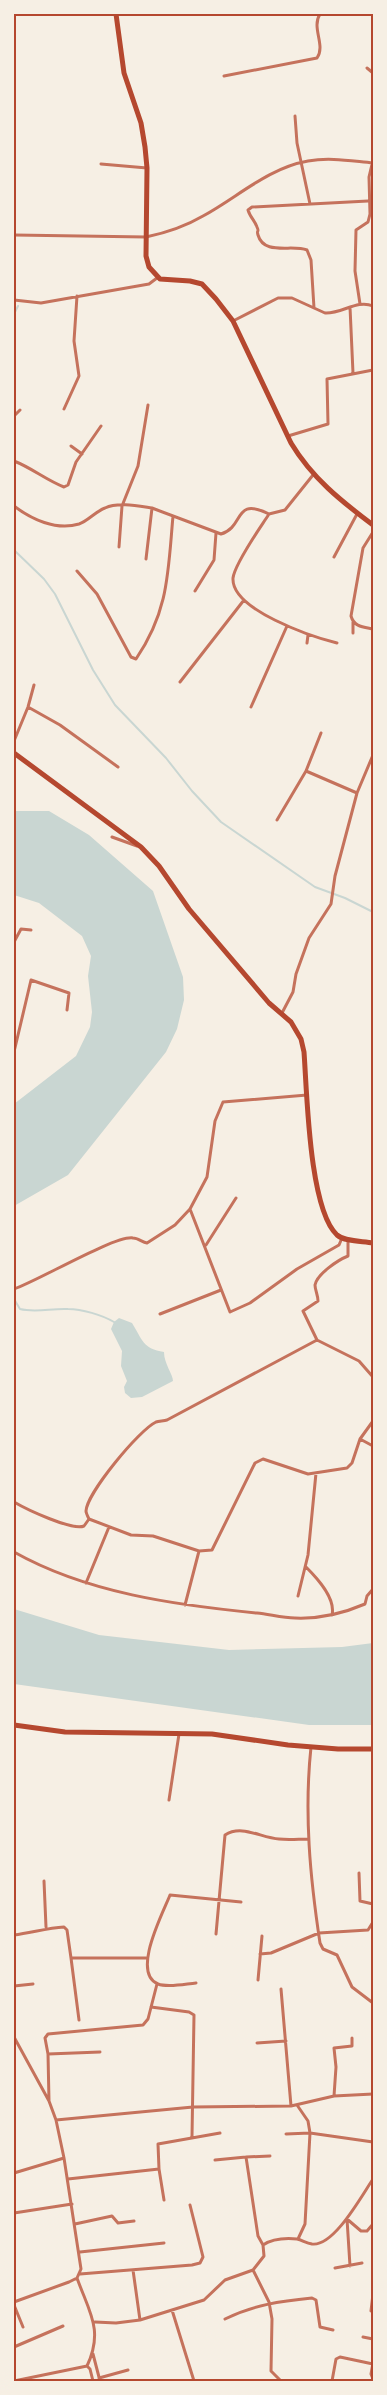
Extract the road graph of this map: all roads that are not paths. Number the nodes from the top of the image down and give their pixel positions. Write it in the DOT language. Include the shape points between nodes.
graph roads {
  1 [pos="116,14"];
  2 [pos="320,14"];
  3 [pos="368,68"];
  4 [pos="373,73"];
  5 [pos="224,76"];
  6 [pos="296,116"];
  7 [pos="302,162"];
  8 [pos="373,162"];
  9 [pos="101,164"];
  10 [pos="147,168"];
  11 [pos="368,201"];
  12 [pos="310,204"];
  13 [pos="14,235"];
  14 [pos="146,237"];
  15 [pos="157,278"];
  16 [pos="77,296"];
  17 [pos="14,300"];
  18 [pos="360,304"];
  19 [pos="373,306"];
  20 [pos="350,307"];
  21 [pos="314,308"];
  22 [pos="233,321"];
  23 [pos="373,370"];
  24 [pos="354,373"];
  25 [pos="148,404"];
  26 [pos="64,409"];
  27 [pos="20,410"];
  28 [pos="14,416"];
  29 [pos="101,426"];
  30 [pos="287,437"];
  31 [pos="71,446"];
  32 [pos="82,454"];
  33 [pos="14,461"];
  34 [pos="313,475"];
  35 [pos="14,506"];
  36 [pos="122,506"];
  37 [pos="152,508"];
  38 [pos="357,513"];
  39 [pos="268,514"];
  40 [pos="173,516"];
  41 [pos="373,525"];
  42 [pos="373,532"];
  43 [pos="216,533"];
  44 [pos="119,548"];
  45 [pos="334,557"];
  46 [pos="146,559"];
  47 [pos="77,572"];
  48 [pos="195,591"];
  49 [pos="244,600"];
  50 [pos="353,622"];
  51 [pos="287,626"];
  52 [pos="373,629"];
  53 [pos="353,633"];
  54 [pos="308,636"];
  55 [pos="307,643"];
  56 [pos="337,643"];
  57 [pos="180,682"];
  58 [pos="34,685"];
  59 [pos="251,706"];
  60 [pos="28,707"];
  61 [pos="321,733"];
  62 [pos="14,741"];
  63 [pos="14,753"];
  64 [pos="373,755"];
  65 [pos="118,767"];
  66 [pos="306,771"];
  67 [pos="357,793"];
  68 [pos="277,820"];
  69 [pos="112,837"];
  70 [pos="141,847"];
  71 [pos="31,930"];
  72 [pos="14,942"];
  73 [pos="67,1010"];
  74 [pos="282,1013"];
  75 [pos="14,1052"];
  76 [pos="307,1094"];
  77 [pos="236,1198"];
  78 [pos="190,1209"];
  79 [pos="345,1239"];
  80 [pos="373,1243"];
  81 [pos="206,1246"];
  82 [pos="14,1289"];
  83 [pos="221,1290"];
  84 [pos="160,1314"];
  85 [pos="317,1340"];
  86 [pos="373,1377"];
  87 [pos="373,1421"];
  88 [pos="360,1439"];
  89 [pos="373,1446"];
  90 [pos="316,1473"];
  91 [pos="14,1502"];
  92 [pos="89,1518"];
  93 [pos="110,1527"];
  94 [pos="14,1552"];
  95 [pos="198,1552"];
  96 [pos="306,1566"];
  97 [pos="86,1583"];
  98 [pos="373,1589"];
  99 [pos="298,1596"];
  100 [pos="185,1605"];
  101 [pos="332,1615"];
  102 [pos="14,1725"];
  103 [pos="179,1732"];
  104 [pos="311,1747"];
  105 [pos="373,1749"];
  106 [pos="169,1800"];
  107 [pos="308,1839"];
  108 [pos="359,1874"];
  109 [pos="44,1881"];
  110 [pos="218,1900"];
  111 [pos="241,1902"];
  112 [pos="373,1904"];
  113 [pos="373,1922"];
  114 [pos="46,1928"];
  115 [pos="319,1933"];
  116 [pos="216,1934"];
  117 [pos="14,1935"];
  118 [pos="262,1936"];
  119 [pos="260,1954"];
  120 [pos="71,1958"];
  121 [pos="146,1958"];
  122 [pos="258,1980"];
  123 [pos="196,1982"];
  124 [pos="33,1984"];
  125 [pos="157,1984"];
  126 [pos="14,1986"];
  127 [pos="281,1988"];
  128 [pos="373,2003"];
  129 [pos="151,2006"];
  130 [pos="78,2020"];
  131 [pos="14,2037"];
  132 [pos="352,2038"];
  133 [pos="286,2041"];
  134 [pos="257,2043"];
  135 [pos="100,2052"];
  136 [pos="48,2054"];
  137 [pos="373,2094"];
  138 [pos="334,2096"];
  139 [pos="48,2101"];
  140 [pos="298,2105"];
  141 [pos="291,2106"];
  142 [pos="193,2107"];
  143 [pos="56,2120"];
  144 [pos="220,2133"];
  145 [pos="310,2133"];
  146 [pos="286,2134"];
  147 [pos="192,2137"];
  148 [pos="373,2142"];
  149 [pos="270,2156"];
  150 [pos="246,2157"];
  151 [pos="64,2158"];
  152 [pos="216,2160"];
  153 [pos="158,2169"];
  154 [pos="14,2173"];
  155 [pos="68,2179"];
  156 [pos="373,2179"];
  157 [pos="164,2200"];
  158 [pos="72,2204"];
  159 [pos="190,2205"];
  160 [pos="14,2213"];
  161 [pos="347,2219"];
  162 [pos="134,2221"];
  163 [pos="75,2224"];
  164 [pos="373,2224"];
  165 [pos="298,2239"];
  166 [pos="164,2244"];
  167 [pos="263,2245"];
  168 [pos="80,2252"];
  169 [pos="362,2263"];
  170 [pos="350,2266"];
  171 [pos="335,2268"];
  172 [pos="133,2270"];
  173 [pos="253,2270"];
  174 [pos="78,2276"];
  175 [pos="373,2294"];
  176 [pos="269,2302"];
  177 [pos="14,2304"];
  178 [pos="172,2310"];
  179 [pos="373,2311"];
  180 [pos="140,2320"];
  181 [pos="225,2320"];
  182 [pos="95,2322"];
  183 [pos="63,2326"];
  184 [pos="23,2327"];
  185 [pos="333,2330"];
  186 [pos="363,2337"];
  187 [pos="373,2339"];
  188 [pos="14,2347"];
  189 [pos="93,2354"];
  190 [pos="373,2364"];
  191 [pos="87,2366"];
  192 [pos="128,2370"];
  193 [pos="373,2379"];
  194 [pos="99,2380"];
  195 [pos="14,2381"];
  196 [pos="92,2381"];
  197 [pos="194,2381"];
  198 [pos="281,2381"];
  199 [pos="332,2381"];
  1 -- 10 [label="main road" via="124,73 141,123"];
  2 -- 5 [label="street" via="316,27 320,49 317,58"];
  3 -- 4 [label="street"];
  6 -- 7 [label="street" via="297,143"];
  7 -- 8 [label="street" via="347,159"];
  7 -- 12 [label="street"];
  7 -- 14 [label="street" via="273,173 202,218"];
  8 -- 11 [label="street"];
  9 -- 10 [label="street"];
  10 -- 14 [label="main road"];
  11 -- 12 [label="street"];
  11 -- 18 [label="street" via="368,222 358,227 355,238 355,272"];
  12 -- 21 [label="street" via="252,207 248,210 265,245 278,249 298,246 308,250"];
  13 -- 14 [label="street"];
  14 -- 15 [label="main road" via="146,256"];
  15 -- 16 [label="street" via="150,284"];
  15 -- 22 [label="main road" via="202,284"];
  16 -- 17 [label="street" via="41,302"];
  16 -- 26 [label="street" via="74,341 79,376"];
  18 -- 19 [label="street"];
  18 -- 20 [label="street"];
  20 -- 21 [label="street" via="331,314"];
  20 -- 24 [label="street"];
  21 -- 22 [label="street" via="286,297 278,298"];
  22 -- 30 [label="main road"];
  23 -- 24 [label="street"];
  24 -- 30 [label="street" via="327,379 328,424"];
  25 -- 36 [label="street" via="138,466"];
  27 -- 28 [label="street"];
  29 -- 32 [label="street"];
  30 -- 34 [label="main road"];
  31 -- 32 [label="street"];
  32 -- 33 [label="street" via="68,485 64,487"];
  34 -- 38 [label="main road"];
  34 -- 39 [label="street" via="285,510"];
  35 -- 36 [label="street" via="31,518 72,525 80,524 107,507"];
  36 -- 37 [label="street"];
  36 -- 44 [label="street"];
  37 -- 40 [label="street"];
  37 -- 46 [label="street"];
  38 -- 41 [label="main road"];
  38 -- 45 [label="street"];
  39 -- 43 [label="street" via="249,508 226,532"];
  39 -- 49 [label="street" via="233,578 235,588"];
  40 -- 43 [label="street"];
  40 -- 47 [label="street" via="162,608 136,659 131,657 97,594"];
  42 -- 50 [label="street" via="362,550 351,616"];
  43 -- 48 [label="street" via="214,560"];
  49 -- 51 [label="street"];
  49 -- 57 [label="street"];
  50 -- 52 [label="street"];
  50 -- 53 [label="street"];
  51 -- 54 [label="street"];
  51 -- 59 [label="street"];
  54 -- 55 [label="street"];
  54 -- 56 [label="street"];
  58 -- 60 [label="street"];
  60 -- 62 [label="street"];
  60 -- 65 [label="street" via="60,725"];
  61 -- 66 [label="street"];
  63 -- 70 [label="main road"];
  64 -- 67 [label="street"];
  66 -- 67 [label="street"];
  66 -- 68 [label="street"];
  67 -- 74 [label="street" via="331,904 309,938 296,974 294,992"];
  69 -- 70 [label="street"];
  70 -- 74 [label="main road" via="160,866 189,909 269,1003"];
  71 -- 72 [label="street" via="21,929"];
  73 -- 75 [label="street" via="69,994 31,980"];
  74 -- 76 [label="main road" via="301,1039"];
  76 -- 78 [label="street" via="223,1102 215,1121 207,1177"];
  76 -- 79 [label="main road" via="321,1206 337,1235"];
  77 -- 81 [label="street"];
  78 -- 81 [label="street"];
  78 -- 82 [label="street" via="166,1233 147,1243 134,1238 110,1243"];
  79 -- 80 [label="main road"];
  79 -- 83 [label="street" via="250,1303 230,1312"];
  79 -- 85 [label="street" via="348,1256 318,1280 315,1287 318,1301 303,1311"];
  81 -- 83 [label="street"];
  83 -- 84 [label="street"];
  85 -- 86 [label="street" via="359,1361"];
  85 -- 92 [label="street" via="167,1420 156,1422 119,1457 100,1482 86,1512"];
  87 -- 88 [label="street"];
  88 -- 89 [label="street"];
  88 -- 90 [label="street" via="350,1466"];
  90 -- 95 [label="street" via="297,1472 258,1460 247,1475 212,1550"];
  90 -- 96 [label="street"];
  91 -- 92 [label="street" via="38,1514 77,1526 84,1526"];
  92 -- 93 [label="street"];
  93 -- 95 [label="street" via="131,1535 153,1536"];
  93 -- 97 [label="street"];
  94 -- 97 [label="street"];
  95 -- 100 [label="street"];
  96 -- 99 [label="street"];
  96 -- 101 [label="street" via="325,1590"];
  97 -- 100 [label="street"];
  98 -- 101 [label="street" via="365,1604"];
  100 -- 101 [label="street" via="294,1618"];
  102 -- 103 [label="main road" via="82,1732"];
  103 -- 104 [label="main road"];
  103 -- 106 [label="street"];
  104 -- 105 [label="main road"];
  104 -- 107 [label="street"];
  107 -- 110 [label="street" via="278,1839 243,1831 225,1835"];
  107 -- 115 [label="street"];
  108 -- 112 [label="street" via="360,1901"];
  109 -- 114 [label="street"];
  110 -- 111 [label="street"];
  110 -- 116 [label="street"];
  110 -- 121 [label="street" via="170,1895"];
  113 -- 115 [label="street" via="368,1930"];
  114 -- 117 [label="street"];
  114 -- 120 [label="street" via="64,1927 67,1930"];
  115 -- 119 [label="street" via="271,1953"];
  115 -- 128 [label="street" via="323,1949 337,1955 352,1987"];
  118 -- 119 [label="street"];
  119 -- 122 [label="street"];
  120 -- 121 [label="street"];
  120 -- 130 [label="street"];
  121 -- 125 [label="street" via="148,1973"];
  123 -- 125 [label="street"];
  124 -- 126 [label="street"];
  125 -- 129 [label="street"];
  127 -- 133 [label="street"];
  129 -- 136 [label="street" via="143,2025 48,2034 45,2038"];
  129 -- 142 [label="street" via="194,2015"];
  131 -- 139 [label="street"];
  132 -- 138 [label="street" via="352,2046 334,2048"];
  133 -- 134 [label="street"];
  133 -- 141 [label="street"];
  135 -- 136 [label="street"];
  136 -- 139 [label="street"];
  137 -- 138 [label="street"];
  138 -- 140 [label="street"];
  139 -- 143 [label="street"];
  140 -- 141 [label="street"];
  140 -- 145 [label="street"];
  141 -- 142 [label="street"];
  142 -- 143 [label="street"];
  142 -- 147 [label="street"];
  143 -- 151 [label="street"];
  144 -- 147 [label="street"];
  145 -- 146 [label="street"];
  145 -- 148 [label="street"];
  145 -- 165 [label="street" via="305,2224"];
  147 -- 153 [label="street" via="158,2144"];
  149 -- 150 [label="street"];
  150 -- 152 [label="street"];
  150 -- 167 [label="street" via="258,2236"];
  151 -- 154 [label="street"];
  151 -- 155 [label="street"];
  153 -- 155 [label="street"];
  153 -- 157 [label="street"];
  155 -- 158 [label="street"];
  156 -- 161 [label="street"];
  158 -- 160 [label="street"];
  158 -- 163 [label="street"];
  159 -- 172 [label="street" via="203,2258 200,2263"];
  161 -- 164 [label="street" via="362,2231 367,2231"];
  161 -- 165 [label="street" via="324,2242 312,2244"];
  161 -- 170 [label="street"];
  162 -- 163 [label="street" via="118,2223 112,2216"];
  163 -- 168 [label="street"];
  165 -- 167 [label="street" via="270,2240"];
  166 -- 168 [label="street"];
  167 -- 173 [label="street" via="264,2256"];
  168 -- 174 [label="street"];
  169 -- 170 [label="street"];
  170 -- 171 [label="street"];
  172 -- 174 [label="street"];
  172 -- 180 [label="street"];
  173 -- 176 [label="street"];
  173 -- 178 [label="street" via="225,2280 204,2300"];
  174 -- 177 [label="street"];
  174 -- 182 [label="street"];
  175 -- 179 [label="street"];
  176 -- 181 [label="street"];
  176 -- 185 [label="street" via="312,2298 316,2300 320,2327"];
  176 -- 198 [label="street" via="271,2371"];
  177 -- 184 [label="street"];
  178 -- 180 [label="street"];
  178 -- 197 [label="street"];
  180 -- 182 [label="street"];
  182 -- 189 [label="street"];
  183 -- 188 [label="street"];
  186 -- 187 [label="street"];
  189 -- 191 [label="street"];
  189 -- 194 [label="street"];
  190 -- 193 [label="street"];
  190 -- 199 [label="street" via="336,2359"];
  191 -- 195 [label="street"];
  191 -- 196 [label="street"];
  192 -- 194 [label="street"];
}
